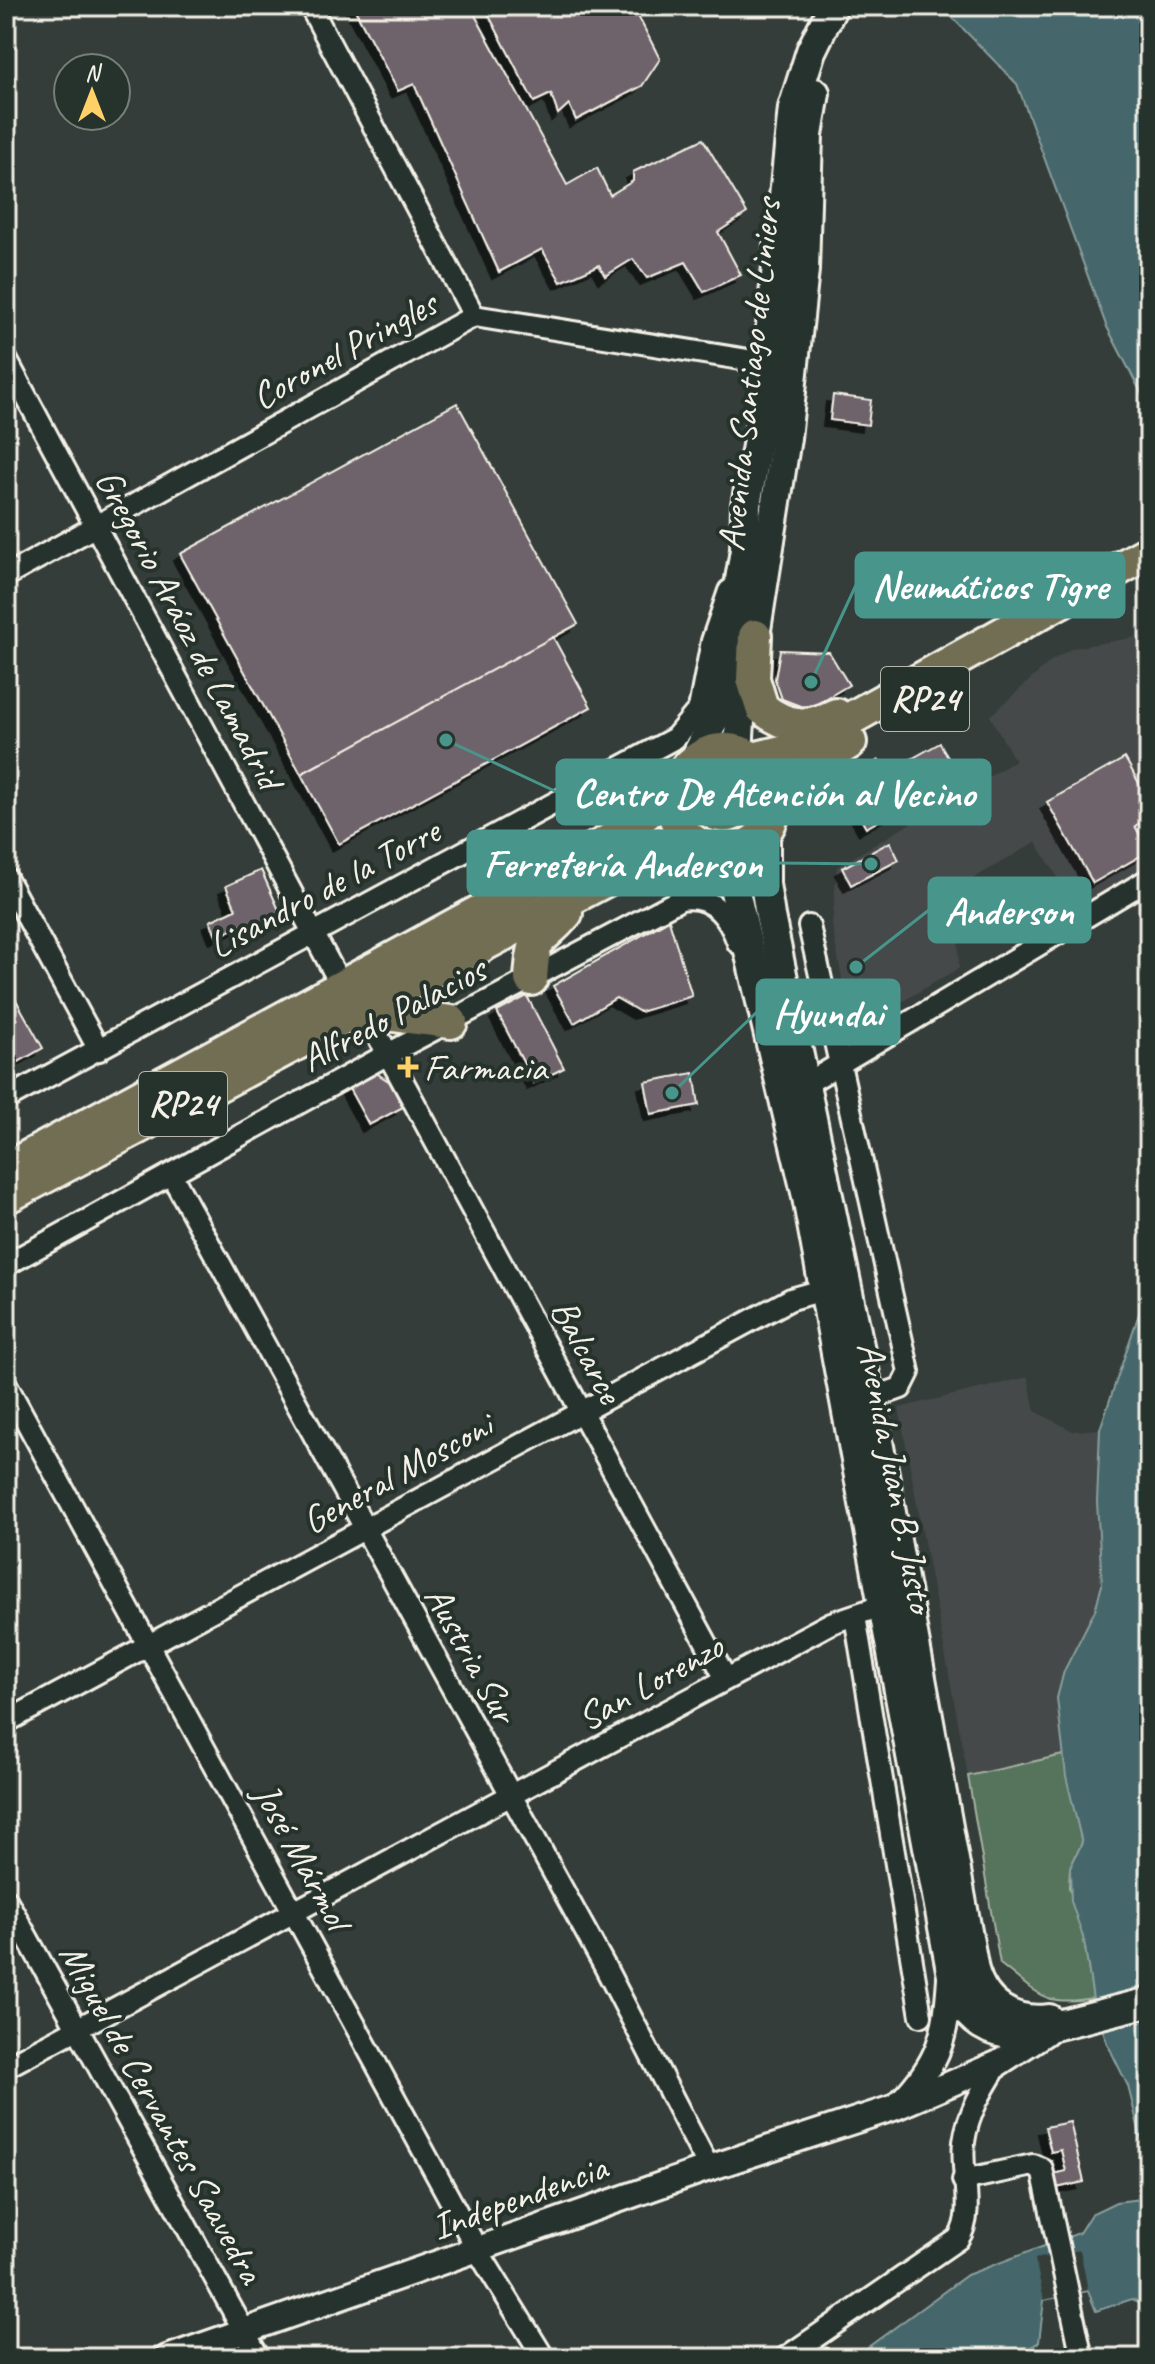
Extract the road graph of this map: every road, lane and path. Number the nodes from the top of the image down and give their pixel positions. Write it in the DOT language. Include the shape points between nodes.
graph roads {
  1 [pos="310,6"];
  2 [pos="833,6"];
  3 [pos="474,316"];
  4 [pos="6,359"];
  5 [pos="780,365"];
  6 [pos="96,527"];
  7 [pos="1149,552"];
  8 [pos="1149,570"];
  9 [pos="6,576"];
  10 [pos="1078,601"];
  11 [pos="755,636"];
  12 [pos="870,707"];
  13 [pos="746,756"];
  14 [pos="682,759"];
  15 [pos="770,816"];
  16 [pos="712,850"];
  17 [pos="6,878"];
  18 [pos="1149,879"];
  19 [pos="574,896"];
  20 [pos="809,926"];
  21 [pos="312,932"];
  22 [pos="531,979"];
  23 [pos="341,985"];
  24 [pos="764,1009"];
  25 [pos="361,1011"];
  26 [pos="451,1022"];
  27 [pos="99,1050"];
  28 [pos="388,1054"];
  29 [pos="840,1064"];
  30 [pos="806,1084"];
  31 [pos="6,1099"];
  32 [pos="6,1169"];
  33 [pos="171,1174"];
  34 [pos="6,1197"];
  35 [pos="6,1265"];
  36 [pos="823,1290"];
  37 [pos="6,1384"];
  38 [pos="870,1399"];
  39 [pos="581,1411"];
  40 [pos="365,1530"];
  41 [pos="895,1602"];
  42 [pos="855,1616"];
  43 [pos="148,1646"];
  44 [pos="726,1679"];
  45 [pos="6,1722"];
  46 [pos="510,1797"];
  47 [pos="6,1899"];
  48 [pos="294,1913"];
  49 [pos="950,1974"];
  50 [pos="1149,1994"];
  51 [pos="1149,2002"];
  52 [pos="921,2016"];
  53 [pos="1061,2024"];
  54 [pos="77,2029"];
  55 [pos="999,2063"];
  56 [pos="6,2067"];
  57 [pos="896,2107"];
  58 [pos="709,2168"];
  59 [pos="963,2180"];
  60 [pos="478,2251"];
  61 [pos="243,2332"];
  62 [pos="167,2358"];
  63 [pos="259,2358"];
  64 [pos="544,2358"];
  65 [pos="785,2358"];
  66 [pos="1082,2358"];
  1 -- 3 [label="street"];
  2 -- 5 [label="main road, Avenida Santiago de Liniers" via="808,135 808,223"];
  3 -- 5 [label="street, Coronel Pringles"];
  3 -- 6 [label="street, Coronel Pringles"];
  4 -- 6 [label="street, Gregorio Aráoz de Lamadrid"];
  5 -- 11 [label="main road, Avenida Santiago de Liniers" via="782,466"];
  5 -- 14 [label="main road, Avenida Santiago de Liniers" via="761,424 746,505 745,550 721,698"];
  6 -- 9 [label="street, Coronel Pringles"];
  6 -- 21 [label="street, Gregorio Aráoz de Lamadrid"];
  7 -- 10 [label="main road, RP24"];
  8 -- 10 [label="main road, RP24"];
  10 -- 12 [label="main road, RP24"];
  10 -- 15 [label="main road, RP24" via="827,755"];
  11 -- 12 [label="main road" via="755,693 771,716 811,726"];
  11 -- 13 [label="main road, Avenida Santiago de Liniers" via="742,690"];
  12 -- 13 [label="main road, RP24" via="798,748"];
  13 -- 14 [label="main road, RP24" via="716,750"];
  13 -- 15 [label="main road" via="769,778"];
  14 -- 16 [label="main road" via="673,810 679,826"];
  14 -- 21 [label="street, Lisandro de la Torre"];
  14 -- 23 [label="main road, RP24" via="634,823 604,844"];
  15 -- 16 [label="main road, RP24" via="740,849"];
  15 -- 30 [label="main road" via="765,884"];
  16 -- 19 [label="main road, RP24" via="659,855"];
  16 -- 24 [label="main road, Avenida Juan B. Justo" via="733,883"];
  17 -- 27 [label="street"];
  18 -- 29 [label="street"];
  19 -- 22 [label="main road" via="564,917 537,937"];
  19 -- 25 [label="main road, RP24"];
  20 -- 29 [label="street"];
  21 -- 23 [label="street, Gregorio Aráoz de Lamadrid"];
  21 -- 27 [label="street, Lisandro de la Torre"];
  22 -- 24 [label="street, Alfredo Palacios" via="690,898 706,902 731,924"];
  22 -- 26 [label="street, Alfredo Palacios"];
  23 -- 32 [label="main road, RP24"];
  24 -- 36 [label="main road, Avenida Juan B. Justo"];
  25 -- 26 [label="main road"];
  25 -- 28 [label="street, Balcarce"];
  25 -- 34 [label="main road, RP24"];
  26 -- 28 [label="street, Alfredo Palacios"];
  27 -- 31 [label="street, Lisandro de la Torre"];
  28 -- 33 [label="street, Alfredo Palacios"];
  28 -- 39 [label="street, Balcarce"];
  29 -- 30 [label="street"];
  29 -- 38 [label="street" via="909,1372 901,1388"];
  30 -- 38 [label="main road"];
  33 -- 35 [label="street, Alfredo Palacios"];
  33 -- 40 [label="street, Austria Sur"];
  36 -- 39 [label="street, General Mosconi" via="791,1299"];
  36 -- 41 [label="main road, Avenida Juan B. Justo"];
  37 -- 43 [label="street, José Mármol"];
  38 -- 41 [label="main road"];
  39 -- 40 [label="street, General Mosconi"];
  39 -- 44 [label="street, Balcarce"];
  40 -- 43 [label="street, General Mosconi"];
  40 -- 46 [label="street, Austria Sur"];
  41 -- 42 [label="street, San Lorenzo"];
  41 -- 49 [label="main road, Avenida Juan B. Justo"];
  41 -- 53 [label="main road" via="977,1981 997,2006 1021,2019"];
  42 -- 44 [label="street, San Lorenzo" via="831,1623"];
  42 -- 52 [label="street"];
  43 -- 45 [label="street, General Mosconi"];
  43 -- 48 [label="street, José Mármol"];
  44 -- 46 [label="street, San Lorenzo"];
  46 -- 48 [label="street, San Lorenzo"];
  46 -- 58 [label="street, Austria Sur"];
  47 -- 54 [label="street, Miguel de Cervantes Saavedra"];
  48 -- 54 [label="street, San Lorenzo"];
  48 -- 60 [label="street, José Mármol"];
  49 -- 53 [label="main road, Avenida Juan B. Justo" via="965,2012 985,2027 1018,2035"];
  49 -- 57 [label="street" via="941,2047"];
  50 -- 53 [label="main road"];
  51 -- 53 [label="main road"];
  53 -- 55 [label="street, Independencia"];
  54 -- 56 [label="street, San Lorenzo"];
  54 -- 61 [label="street, Miguel de Cervantes Saavedra"];
  55 -- 57 [label="street, Independencia"];
  55 -- 59 [label="street" via="969,2119"];
  57 -- 58 [label="street, Independencia"];
  58 -- 60 [label="street, Independencia"];
  59 -- 65 [label="street" via="966,2221 958,2239"];
  59 -- 66 [label="street" via="1033,2165 1042,2169"];
  60 -- 61 [label="street, Independencia"];
  60 -- 64 [label="street, José Mármol"];
  61 -- 62 [label="street, Independencia"];
  61 -- 63 [label="street, Miguel de Cervantes Saavedra"];
}
